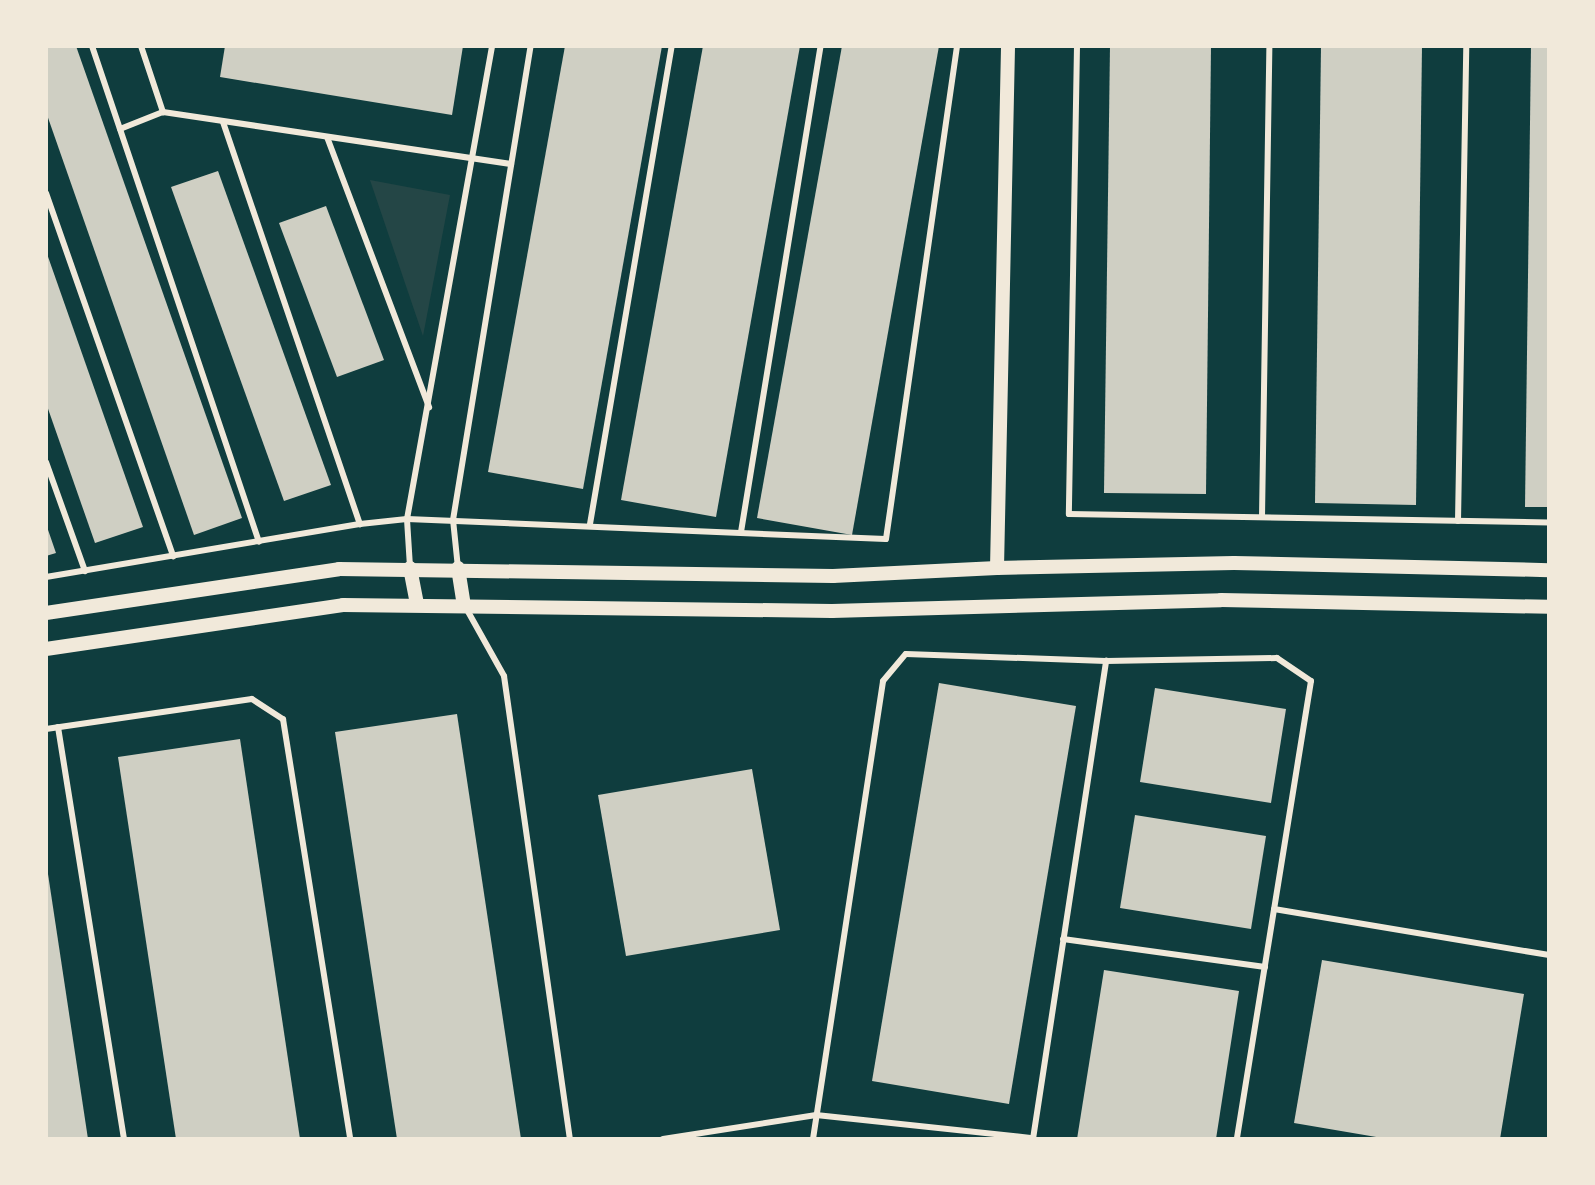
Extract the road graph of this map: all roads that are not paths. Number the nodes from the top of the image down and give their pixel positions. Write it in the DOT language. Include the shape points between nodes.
graph roads {
  1 [pos="92,46"];
  2 [pos="141,46"];
  3 [pos="492,46"];
  4 [pos="531,46"];
  5 [pos="672,46"];
  6 [pos="821,46"];
  7 [pos="957,46"];
  8 [pos="1008,46"];
  9 [pos="1077,46"];
  10 [pos="1269,46"];
  11 [pos="1466,46"];
  12 [pos="163,112"];
  13 [pos="223,122"];
  14 [pos="120,129"];
  15 [pos="327,137"];
  16 [pos="473,159"];
  17 [pos="511,164"];
  18 [pos="46,193"];
  19 [pos="429,409"];
  20 [pos="46,462"];
  21 [pos="1262,517"];
  22 [pos="407,519"];
  23 [pos="453,520"];
  24 [pos="1458,521"];
  25 [pos="1549,522"];
  26 [pos="360,524"];
  27 [pos="590,524"];
  28 [pos="741,532"];
  29 [pos="259,542"];
  30 [pos="173,556"];
  31 [pos="410,568"];
  32 [pos="458,568"];
  33 [pos="997,568"];
  34 [pos="1549,570"];
  35 [pos="85,571"];
  36 [pos="46,577"];
  37 [pos="417,604"];
  38 [pos="464,605"];
  39 [pos="1549,607"];
  40 [pos="46,613"];
  41 [pos="46,649"];
  42 [pos="1106,661"];
  43 [pos="58,727"];
  44 [pos="46,729"];
  45 [pos="1274,909"];
  46 [pos="1063,939"];
  47 [pos="1549,955"];
  48 [pos="1265,967"];
  49 [pos="816,1115"];
  50 [pos="1033,1138"];
  51 [pos="124,1139"];
  52 [pos="350,1139"];
  53 [pos="570,1139"];
  54 [pos="663,1139"];
  55 [pos="813,1139"];
  56 [pos="1237,1139"];
  1 -- 14 [label="lane"];
  2 -- 12 [label="lane"];
  3 -- 16 [label="lane"];
  4 -- 17 [label="lane"];
  5 -- 27 [label="lane"];
  6 -- 28 [label="lane"];
  7 -- 28 [label="lane" via="886,539"];
  8 -- 33 [label="street"];
  9 -- 21 [label="lane" via="1069,514"];
  10 -- 21 [label="lane"];
  11 -- 24 [label="lane"];
  12 -- 13 [label="lane"];
  12 -- 14 [label="lane"];
  13 -- 15 [label="lane"];
  13 -- 26 [label="lane"];
  14 -- 29 [label="lane"];
  15 -- 16 [label="lane"];
  15 -- 19 [label="lane"];
  16 -- 17 [label="lane"];
  16 -- 19 [label="lane"];
  17 -- 23 [label="lane"];
  18 -- 30 [label="lane"];
  19 -- 22 [label="lane"];
  20 -- 35 [label="lane"];
  21 -- 24 [label="lane"];
  22 -- 23 [label="lane"];
  22 -- 26 [label="lane"];
  22 -- 31 [label="lane"];
  23 -- 27 [label="lane"];
  23 -- 32 [label="lane"];
  24 -- 25 [label="lane"];
  26 -- 29 [label="lane"];
  27 -- 28 [label="lane"];
  29 -- 30 [label="lane"];
  30 -- 35 [label="lane"];
  31 -- 32 [label="street"];
  31 -- 37 [label="street"];
  31 -- 40 [label="street" via="339,569"];
  32 -- 33 [label="street" via="833,576"];
  32 -- 38 [label="street"];
  33 -- 34 [label="street" via="1234,563"];
  35 -- 36 [label="lane"];
  37 -- 38 [label="street"];
  37 -- 41 [label="street" via="343,605"];
  38 -- 39 [label="street" via="832,611 1221,600"];
  38 -- 53 [label="lane" via="504,676"];
  42 -- 45 [label="lane" via="1277,658 1311,681"];
  42 -- 46 [label="lane"];
  42 -- 49 [label="lane" via="906,654 883,681"];
  43 -- 44 [label="lane"];
  43 -- 51 [label="lane"];
  43 -- 52 [label="lane" via="252,699 283,719"];
  45 -- 47 [label="lane"];
  45 -- 48 [label="lane"];
  46 -- 48 [label="lane"];
  46 -- 50 [label="lane"];
  48 -- 56 [label="lane"];
  49 -- 50 [label="lane"];
  49 -- 54 [label="lane"];
  49 -- 55 [label="lane"];
}
